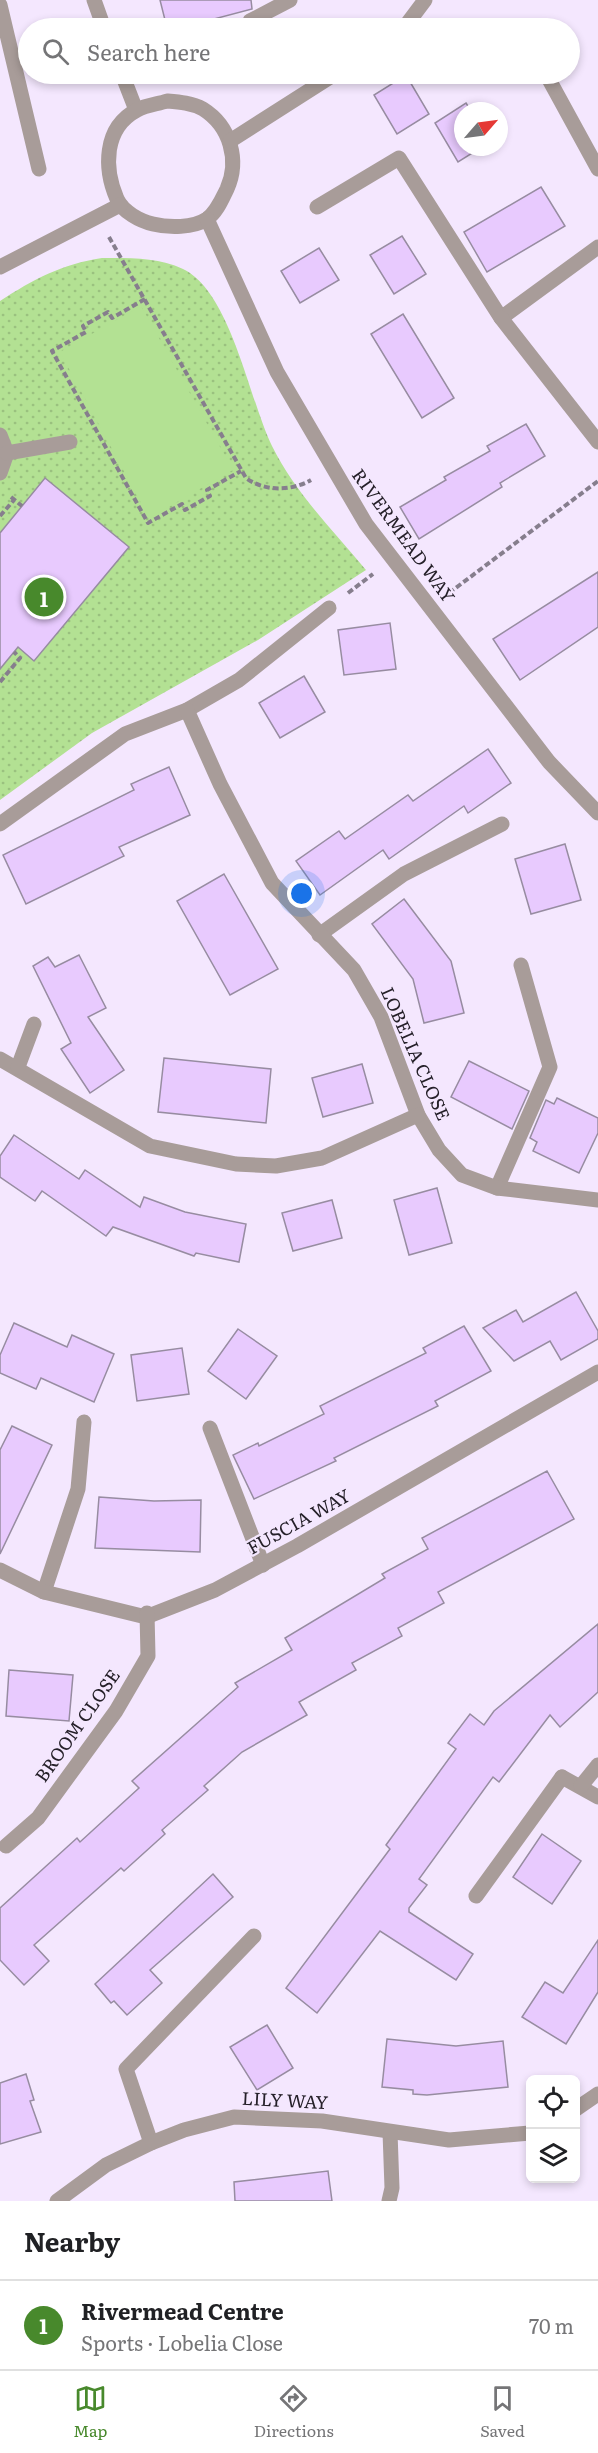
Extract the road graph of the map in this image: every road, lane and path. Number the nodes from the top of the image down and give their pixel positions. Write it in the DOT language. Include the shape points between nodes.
graph roads {
  1 [pos="94,0"];
  2 [pos="290,0"];
  3 [pos="425,0"];
  4 [pos="0,5"];
  5 [pos="100,18"];
  6 [pos="256,18"];
  7 [pos="412,18"];
  8 [pos="18,81"];
  9 [pos="19,84"];
  10 [pos="126,84"];
  11 [pos="318,84"];
  12 [pos="551,84"];
  13 [pos="136,110"];
  14 [pos="230,141"];
  15 [pos="39,169"];
  16 [pos="598,169"];
  17 [pos="120,205"];
  18 [pos="317,207"];
  19 [pos="99,218"];
  20 [pos="207,219"];
  21 [pos="598,247"];
  22 [pos="0,267"];
  23 [pos="145,299"];
  24 [pos="501,318"];
  25 [pos="0,435"];
  26 [pos="70,442"];
  27 [pos="598,442"];
  28 [pos="7,453"];
  29 [pos="331,468"];
  30 [pos="241,471"];
  31 [pos="0,473"];
  32 [pos="598,481"];
  33 [pos="14,500"];
  34 [pos="0,516"];
  35 [pos="392,559"];
  36 [pos="329,608"];
  37 [pos="429,608"];
  38 [pos="14,652"];
  39 [pos="0,682"];
  40 [pos="187,710"];
  41 [pos="598,813"];
  42 [pos="0,824"];
  43 [pos="502,824"];
  44 [pos="320,935"];
  45 [pos="521,965"];
  46 [pos="34,1024"];
  47 [pos="0,1059"];
  48 [pos="18,1067"];
  49 [pos="418,1115"];
  50 [pos="497,1188"];
  51 [pos="598,1200"];
  52 [pos="598,1372"];
  53 [pos="84,1422"];
  54 [pos="210,1428"];
  55 [pos="263,1565"];
  56 [pos="0,1570"];
  57 [pos="44,1592"];
  58 [pos="147,1615"];
  59 [pos="598,1765"];
  60 [pos="581,1786"];
  61 [pos="598,1797"];
  62 [pos="3,1848"];
  63 [pos="476,1896"];
  64 [pos="255,1936"];
  65 [pos="598,2094"];
  66 [pos="580,2106"];
  67 [pos="390,2132"];
  68 [pos="526,2133"];
  69 [pos="151,2143"];
  70 [pos="57,2201"];
  71 [pos="389,2201"];
  1 -- 5 [label="street"];
  2 -- 6 [label="street"];
  3 -- 7 [label="street"];
  4 -- 8 [label="street"];
  9 -- 15 [label="street"];
  10 -- 13 [label="street"];
  11 -- 14 [label="street"];
  12 -- 16 [label="street"];
  13 -- 14 [label="street" via="167,100 189,104 220,124"];
  13 -- 17 [label="street" via="110,142 107,158 109,181"];
  14 -- 20 [label="street" via="232,177 220,204"];
  17 -- 19 [label="street"];
  17 -- 20 [label="street" via="145,222 166,227"];
  18 -- 24 [label="street" via="399,158"];
  19 -- 22 [label="street"];
  19 -- 23 [label="path"];
  20 -- 29 [label="street, RIVERMEAD WAY" via="277,372"];
  21 -- 24 [label="street"];
  23 -- 30 [label="path"];
  23 -- 30 [label="path" via="112,318 108,312 83,326 86,332 52,351 148,524 182,504 185,510 210,496 207,490"];
  24 -- 27 [label="street"];
  25 -- 28 [label="street"];
  26 -- 28 [label="street"];
  28 -- 31 [label="street"];
  29 -- 30 [label="path" via="297,488 255,485"];
  29 -- 35 [label="street, RIVERMEAD WAY"];
  32 -- 37 [label="path"];
  33 -- 34 [label="path"];
  35 -- 36 [label="path"];
  35 -- 37 [label="street, RIVERMEAD WAY"];
  36 -- 40 [label="street" via="239,680"];
  37 -- 41 [label="street, RIVERMEAD WAY" via="549,762"];
  38 -- 39 [label="path" via="20,658"];
  40 -- 42 [label="street" via="125,734"];
  40 -- 44 [label="street, LOBELIA CLOSE" via="272,884"];
  43 -- 44 [label="street" via="404,874"];
  44 -- 49 [label="street, LOBELIA CLOSE" via="354,970 381,1017"];
  45 -- 50 [label="street" via="550,1067"];
  46 -- 48 [label="street"];
  47 -- 48 [label="street"];
  48 -- 49 [label="street" via="150,1146 236,1164 276,1166 322,1158"];
  49 -- 50 [label="street, LOBELIA CLOSE" via="439,1150 462,1175"];
  50 -- 51 [label="street, LOBELIA CLOSE"];
  52 -- 55 [label="street, FUSCIA WAY"];
  53 -- 57 [label="street" via="78,1489"];
  54 -- 55 [label="street"];
  55 -- 58 [label="street, FUSCIA WAY" via="215,1590"];
  56 -- 57 [label="street"];
  57 -- 58 [label="street"];
  58 -- 62 [label="street, BROOM CLOSE" via="148,1656 116,1711 38,1818"];
  59 -- 60 [label="street"];
  60 -- 61 [label="street"];
  60 -- 63 [label="street" via="562,1777"];
  64 -- 69 [label="street" via="126,2069"];
  65 -- 66 [label="street"];
  67 -- 68 [label="street, LILY WAY" via="448,2140"];
  67 -- 69 [label="street, LILY WAY" via="322,2121 234,2117"];
  67 -- 71 [label="street"];
  69 -- 70 [label="street, LILY WAY" via="105,2165"];
}
